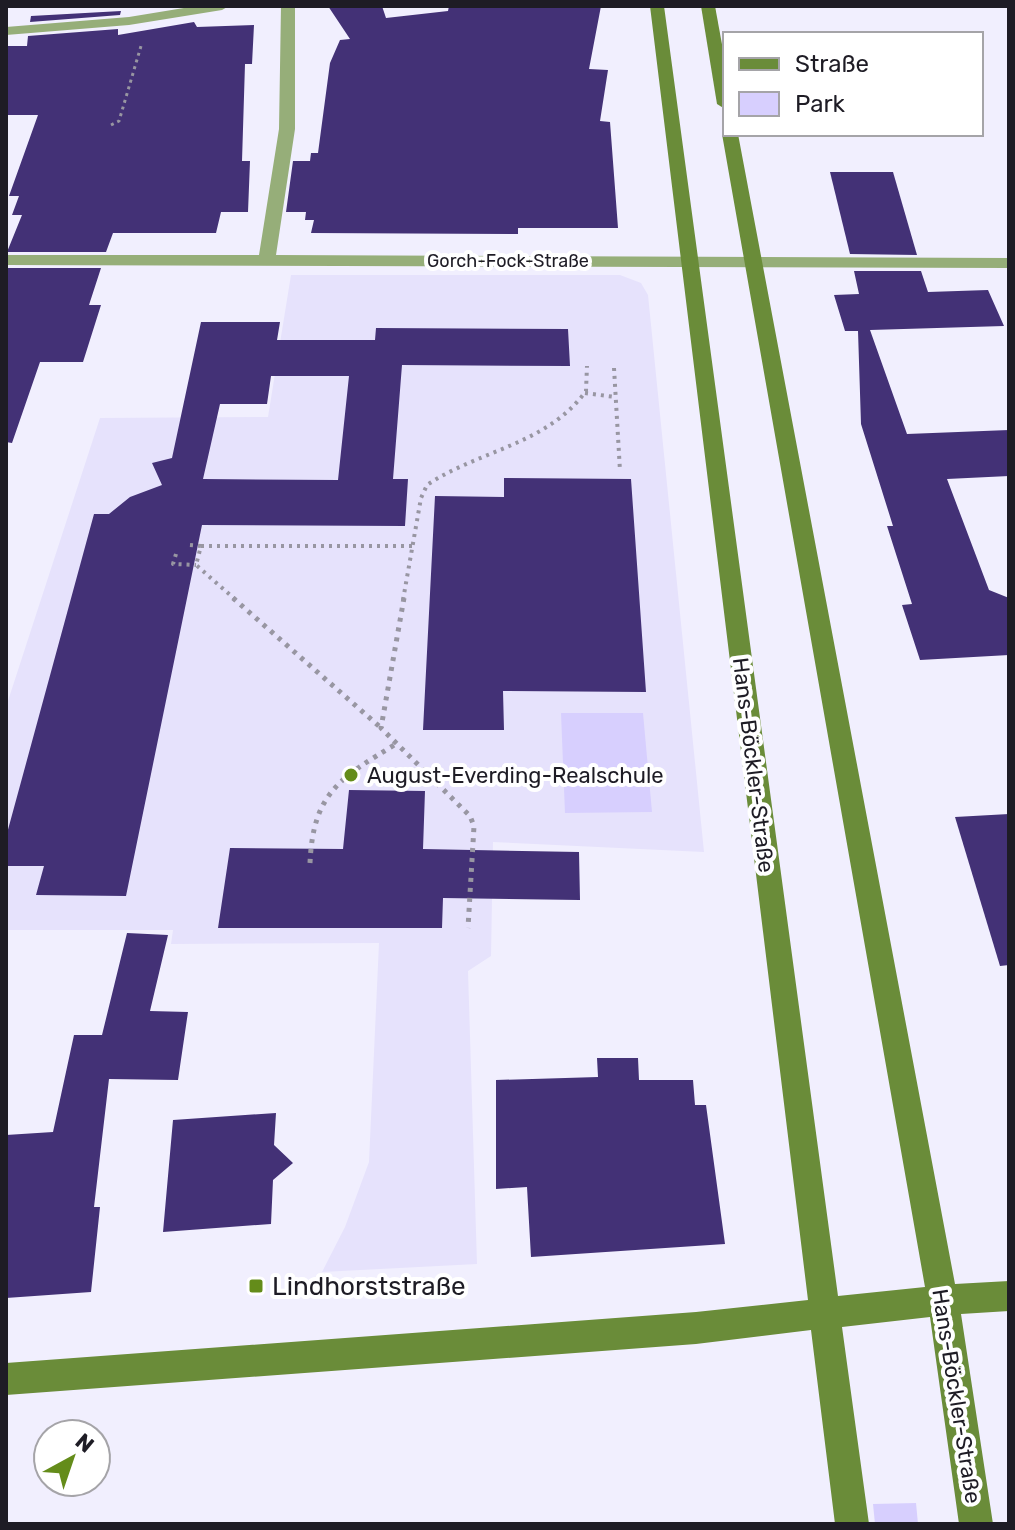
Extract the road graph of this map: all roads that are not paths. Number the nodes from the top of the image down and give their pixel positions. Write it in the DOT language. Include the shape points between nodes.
graph roads {
  1 [pos="74,6"];
  2 [pos="222,6"];
  3 [pos="288,6"];
  4 [pos="657,6"];
  5 [pos="708,6"];
  6 [pos="74,27"];
  7 [pos="6,31"];
  8 [pos="723,92"];
  9 [pos="730,136"];
  10 [pos="6,260"];
  11 [pos="267,260"];
  12 [pos="689,261"];
  13 [pos="752,262"];
  14 [pos="1009,263"];
  15 [pos="1009,1296"];
  16 [pos="943,1300"];
  17 [pos="825,1316"];
  18 [pos="6,1379"];
  19 [pos="852,1524"];
  20 [pos="976,1524"];
  1 -- 6 [label="street"];
  2 -- 6 [label="street"];
  3 -- 11 [label="street" via="287,129"];
  4 -- 12 [label="main road, Hans-Böckler-Straße"];
  5 -- 8 [label="main road"];
  6 -- 7 [label="street"];
  9 -- 13 [label="main road, Hans-Böckler-Straße"];
  10 -- 11 [label="street, Gorch-Fock-Straße"];
  11 -- 12 [label="street, Gorch-Fock-Straße"];
  12 -- 13 [label="street, Gorch-Fock-Straße"];
  12 -- 17 [label="main road, Hans-Böckler-Straße"];
  13 -- 14 [label="street, Gorch-Fock-Straße"];
  13 -- 16 [label="main road, Hans-Böckler-Straße"];
  15 -- 16 [label="main road"];
  16 -- 17 [label="main road"];
  16 -- 20 [label="main road, Hans-Böckler-Straße"];
  17 -- 18 [label="main road"];
  17 -- 19 [label="main road, Hans-Böckler-Straße"];
}
